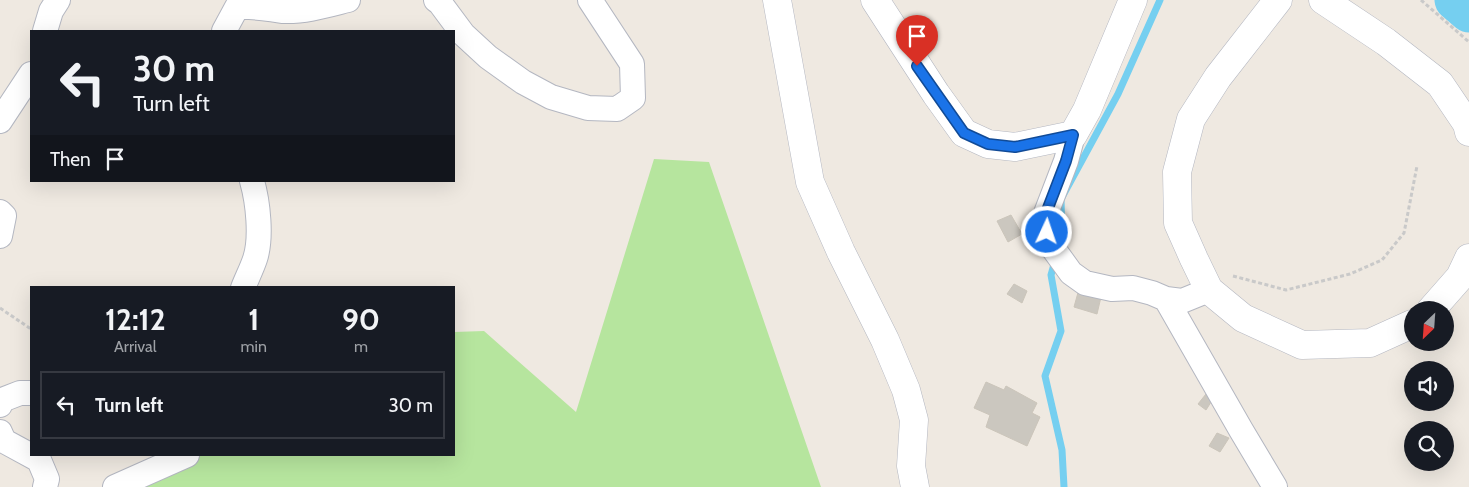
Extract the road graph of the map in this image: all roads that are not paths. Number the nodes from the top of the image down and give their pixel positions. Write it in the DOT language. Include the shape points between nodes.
graph roads {
  1 [pos="58,0"];
  2 [pos="348,0"];
  3 [pos="436,0"];
  4 [pos="590,0"];
  5 [pos="777,0"];
  6 [pos="875,0"];
  7 [pos="1133,0"];
  8 [pos="1323,0"];
  9 [pos="1276,3"];
  10 [pos="45,30"];
  11 [pos="225,30"];
  12 [pos="30,76"];
  13 [pos="0,121"];
  14 [pos="1469,132"];
  15 [pos="1073,135"];
  16 [pos="252,182"];
  17 [pos="0,212"];
  18 [pos="0,236"];
  19 [pos="1469,258"];
  20 [pos="244,286"];
  21 [pos="1209,290"];
  22 [pos="1166,299"];
  23 [pos="1439,301"];
  24 [pos="1404,328"];
  25 [pos="30,393"];
  26 [pos="0,405"];
  27 [pos="0,432"];
  28 [pos="30,455"];
  29 [pos="32,456"];
  30 [pos="185,456"];
  31 [pos="45,487"];
  32 [pos="115,487"];
  33 [pos="915,487"];
  34 [pos="1275,487"];
  1 -- 10 [label="street"];
  2 -- 11 [label="street" via="285,11 237,7"];
  3 -- 4 [label="street" via="463,34 488,58 523,82 551,97 588,108 617,108 633,98 632,64"];
  5 -- 33 [label="street" via="810,182 906,390 914,420 911,466"];
  6 -- 15 [label="street" via="964,133 988,144 1015,147"];
  7 -- 15 [label="street" via="1087,110"];
  8 -- 14 [label="street" via="1386,42 1440,84"];
  9 -- 21 [label="street" via="1218,77 1190,119 1177,172 1178,222"];
  12 -- 13 [label="street"];
  15 -- 22 [label="street" via="1043,221 1050,244 1071,273 1085,283 1112,289 1133,288"];
  16 -- 20 [label="street" via="259,237 256,258"];
  17 -- 18 [label="street" via="4,216"];
  19 -- 23 [label="street" via="1460,277"];
  21 -- 22 [label="street" via="1182,301"];
  21 -- 24 [label="street" via="1243,318 1302,345 1370,343"];
  22 -- 34 [label="street"];
  25 -- 26 [label="street" via="2,400"];
  27 -- 28 [label="street" via="4,441"];
  29 -- 31 [label="street" via="39,460 48,479"];
  30 -- 32 [label="street"];
}
